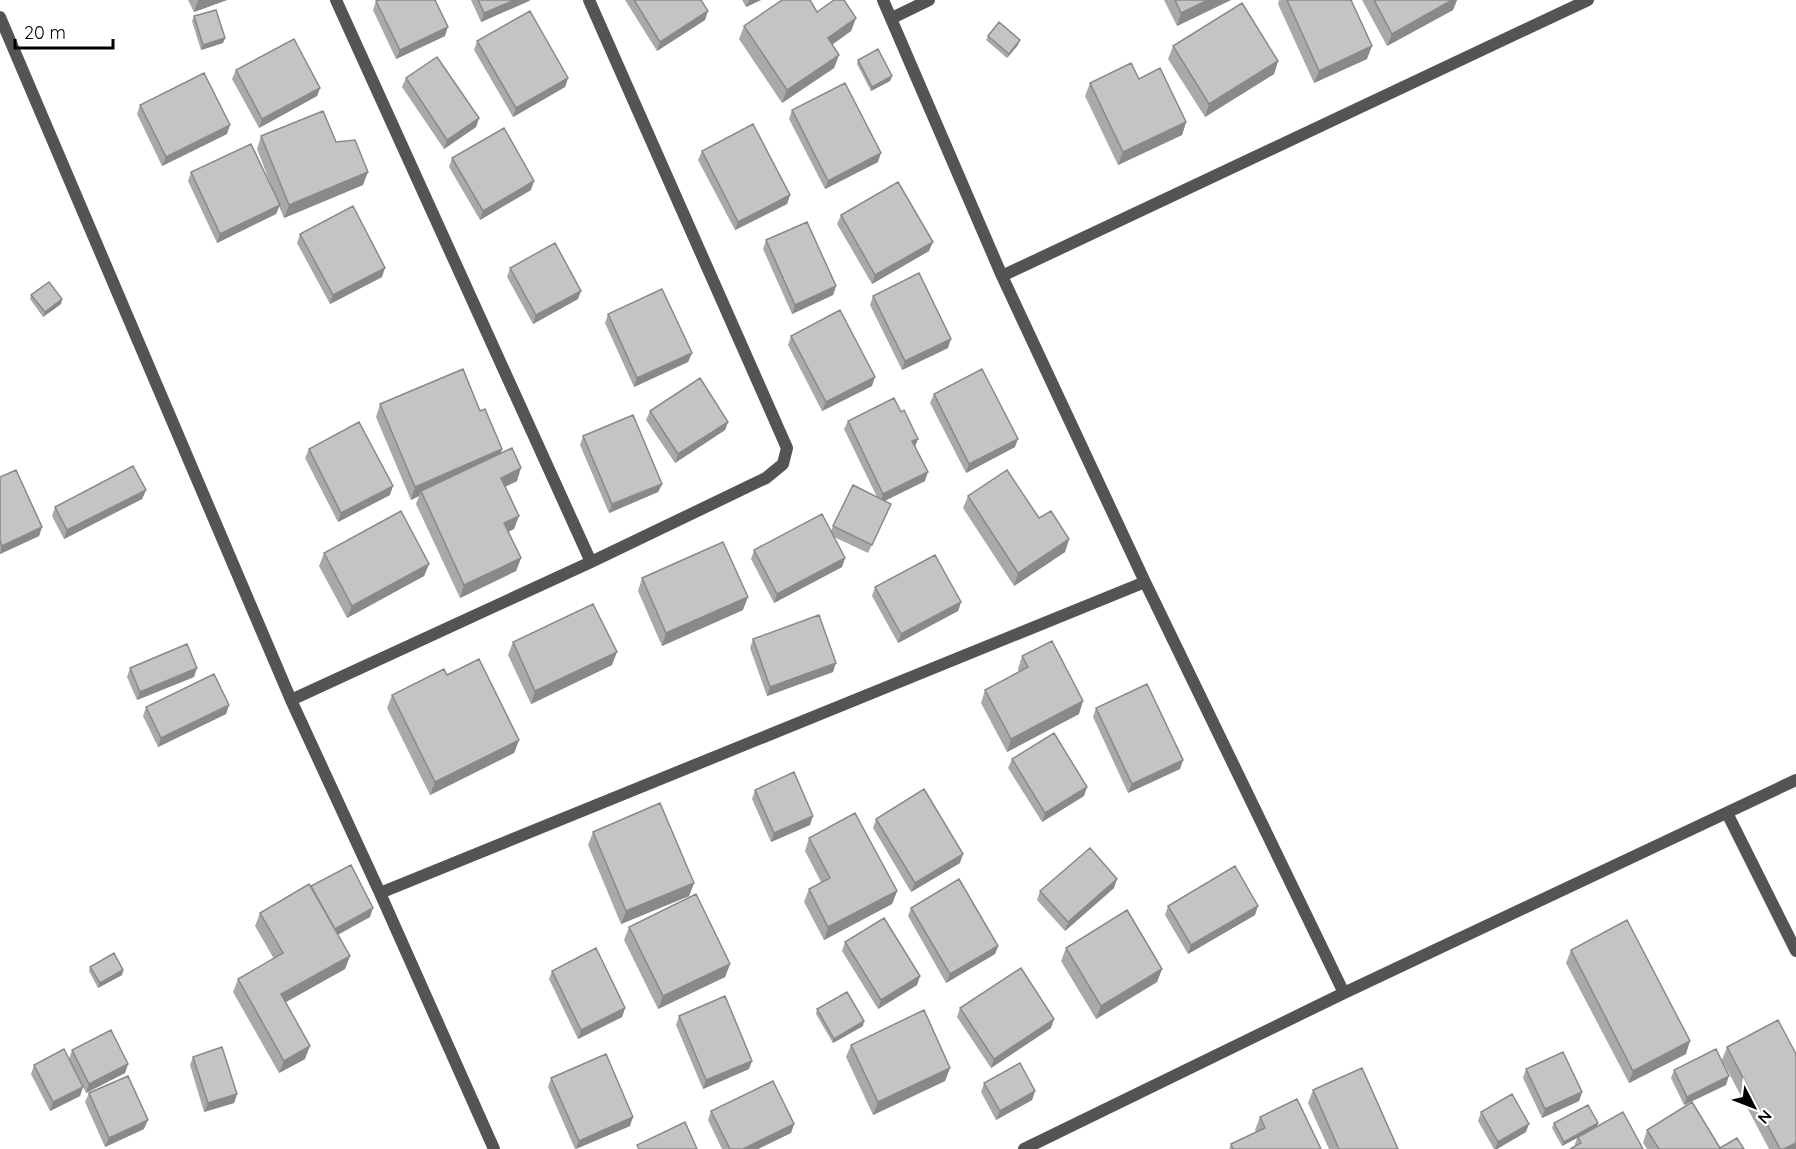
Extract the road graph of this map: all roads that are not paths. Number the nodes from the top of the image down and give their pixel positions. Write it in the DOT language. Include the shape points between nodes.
graph roads {
  1 [pos="336,0"];
  2 [pos="589,0"];
  3 [pos="883,0"];
  4 [pos="929,0"];
  5 [pos="1588,0"];
  6 [pos="0,17"];
  7 [pos="892,18"];
  8 [pos="1002,276"];
  9 [pos="591,562"];
  10 [pos="1145,582"];
  11 [pos="291,700"];
  12 [pos="1796,780"];
  13 [pos="1727,813"];
  14 [pos="380,893"];
  15 [pos="1796,951"];
  16 [pos="1344,993"];
  17 [pos="494,1149"];
  18 [pos="1024,1149"];
  1 -- 9 [label="street"];
  2 -- 9 [label="street" via="787,448 783,464 765,478"];
  3 -- 7 [label="street"];
  4 -- 7 [label="street"];
  5 -- 8 [label="street"];
  6 -- 11 [label="street"];
  7 -- 8 [label="street"];
  8 -- 10 [label="street"];
  9 -- 11 [label="street"];
  10 -- 14 [label="street"];
  10 -- 16 [label="street"];
  11 -- 14 [label="street"];
  12 -- 13 [label="street"];
  13 -- 15 [label="street"];
  13 -- 16 [label="street"];
  14 -- 17 [label="street"];
  16 -- 18 [label="street"];
}
